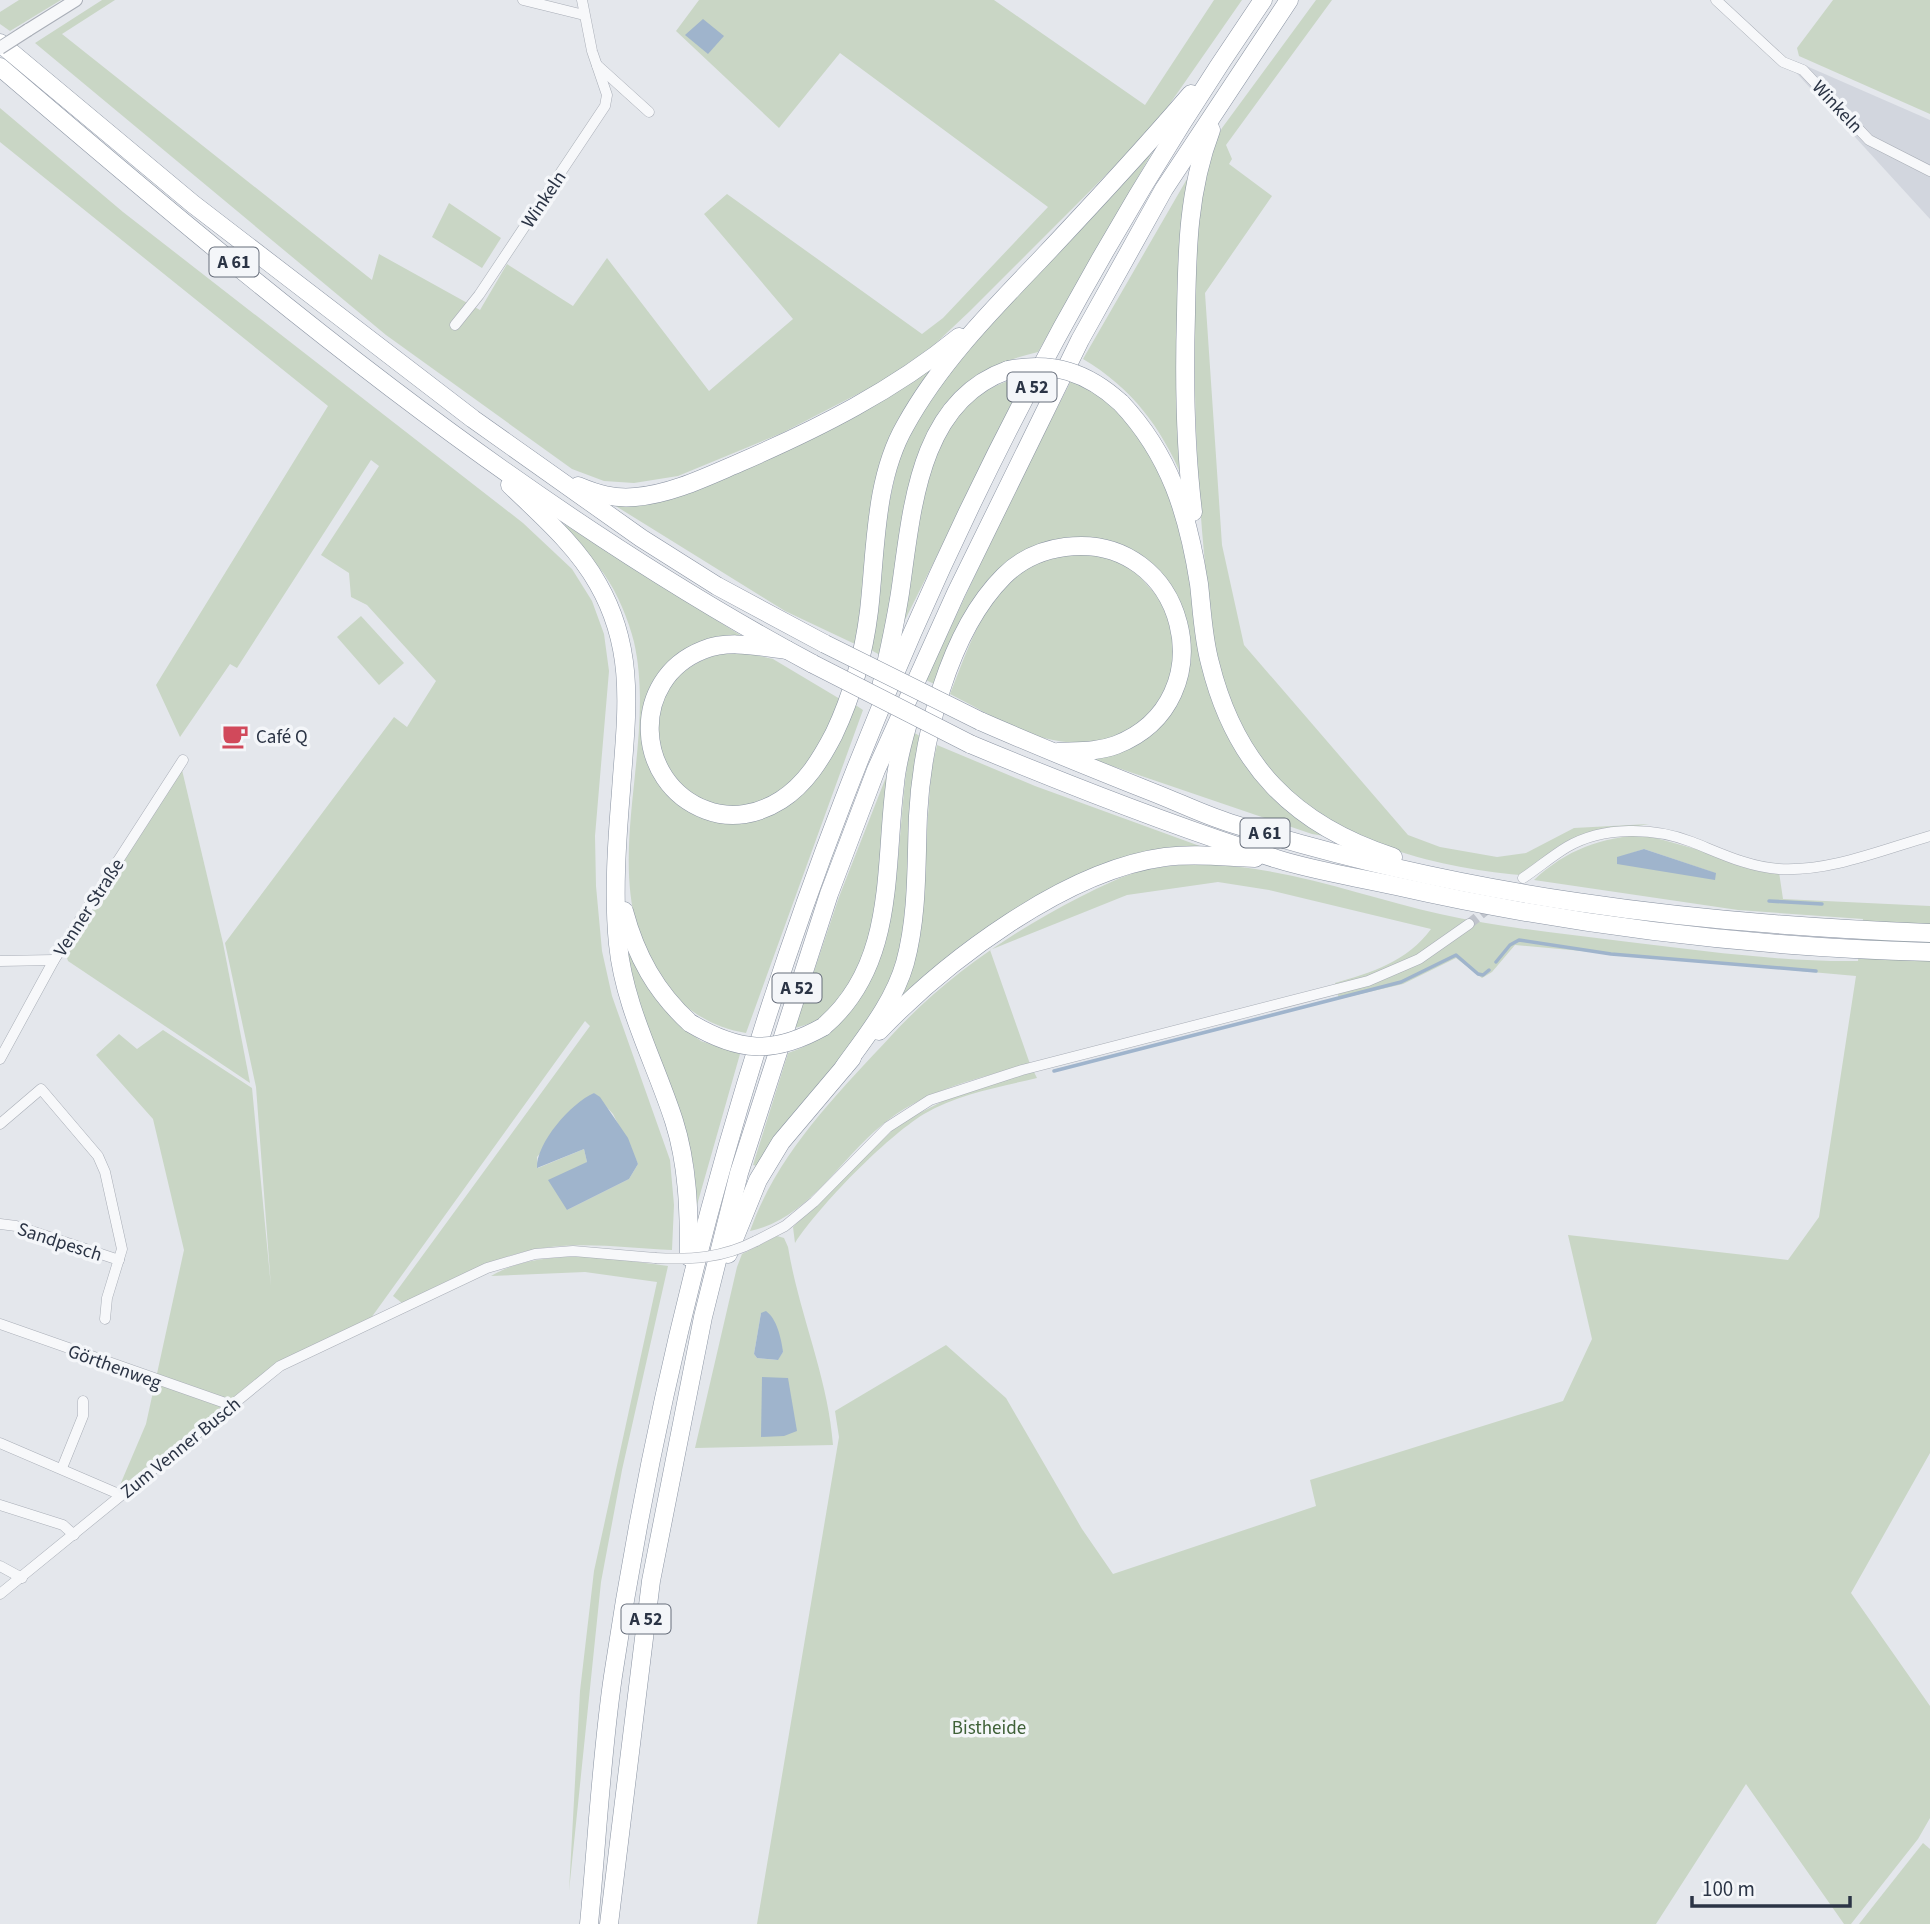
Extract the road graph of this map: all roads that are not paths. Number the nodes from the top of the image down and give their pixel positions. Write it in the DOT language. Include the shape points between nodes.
graph roads {
  1 [pos="76,0"];
  2 [pos="523,0"];
  3 [pos="582,0"];
  4 [pos="1263,0"];
  5 [pos="1289,0"];
  6 [pos="1716,0"];
  7 [pos="584,15"];
  8 [pos="0,45"];
  9 [pos="1225,54"];
  10 [pos="597,65"];
  11 [pos="0,67"];
  12 [pos="1224,96"];
  13 [pos="649,112"];
  14 [pos="1930,171"];
  15 [pos="994,308"];
  16 [pos="455,325"];
  17 [pos="473,450"];
  18 [pos="552,476"];
  19 [pos="1198,582"];
  20 [pos="787,650"];
  21 [pos="922,668"];
  22 [pos="869,734"];
  23 [pos="1051,752"];
  24 [pos="183,760"];
  25 [pos="1930,836"];
  26 [pos="1280,860"];
  27 [pos="1523,878"];
  28 [pos="617,884"];
  29 [pos="1487,888"];
  30 [pos="1469,924"];
  31 [pos="1930,933"];
  32 [pos="1930,952"];
  33 [pos="54,960"];
  34 [pos="0,961"];
  35 [pos="0,1059"];
  36 [pos="844,1067"];
  37 [pos="0,1124"];
  38 [pos="0,1224"];
  39 [pos="120,1260"];
  40 [pos="690,1278"];
  41 [pos="703,1317"];
  42 [pos="105,1319"];
  43 [pos="0,1324"];
  44 [pos="83,1401"];
  45 [pos="231,1405"];
  46 [pos="0,1443"];
  47 [pos="62,1468"];
  48 [pos="121,1495"];
  49 [pos="0,1505"];
  50 [pos="74,1535"];
  51 [pos="0,1566"];
  52 [pos="22,1577"];
  53 [pos="0,1594"];
  54 [pos="589,1924"];
  55 [pos="609,1924"];
  1 -- 8 [label="street, bridge"];
  2 -- 7 [label="street"];
  3 -- 7 [label="street, Winkeln"];
  4 -- 9 [label="highway, A 52"];
  5 -- 12 [label="highway, A 52"];
  6 -- 14 [label="street, Winkeln" via="1783,62 1803,70 1869,140"];
  7 -- 10 [label="street, Winkeln"];
  8 -- 18 [label="highway, A 61" via="364,338"];
  9 -- 15 [label="highway" via="1147,146"];
  9 -- 22 [label="highway, A 52" via="1097,267 1027,397 923,610"];
  10 -- 13 [label="street"];
  10 -- 16 [label="street, Winkeln" via="607,95 604,106 480,295"];
  11 -- 17 [label="highway, A 61" via="258,283"];
  12 -- 19 [label="highway" via="1198,163 1191,198 1186,290 1187,429"];
  12 -- 21 [label="highway, A 52" via="1164,189 1080,340"];
  15 -- 18 [label="highway" via="896,385 819,427 674,489 615,498"];
  15 -- 20 [label="highway" via="951,359 902,430 883,498 869,615 857,666 840,721 820,759 789,795 754,813 721,815 693,804 670,786 654,760 648,730 659,689 676,667 701,650 742,644"];
  17 -- 20 [label="highway, A 61" via="629,556"];
  17 -- 28 [label="highway" via="572,548 614,616 627,674"];
  18 -- 23 [label="highway, A 61, bridge" via="718,586 825,644"];
  19 -- 22 [label="highway, bridge" via="1183,504 1171,473 1155,443 1121,402 1103,386 1072,371 1038,366 1008,370 971,389 953,407 930,450 912,507 895,625"];
  19 -- 29 [label="highway" via="1218,692 1228,721 1263,778 1313,821 1346,839"];
  20 -- 26 [label="highway, A 61, bridge" via="970,744 1093,796"];
  21 -- 28 [label="highway, bridge" via="897,769 884,910 871,965 851,1000 823,1027 786,1045 759,1048 715,1038 690,1023 668,1003 640,960"];
  21 -- 41 [label="highway, A 52" via="876,769 828,894 739,1173"];
  22 -- 40 [label="highway, A 52" via="798,918"];
  23 -- 29 [label="highway, A 61" via="1227,822"];
  23 -- 36 [label="highway" via="1097,750 1140,732 1157,717 1179,676 1182,627 1174,608 1150,574 1110,550 1082,545 1029,557 1004,575 961,642 934,715 922,778 915,897 904,965 895,991"];
  24 -- 33 [label="street, Venner Straße"];
  25 -- 27 [label="street" via="1798,869 1744,862 1680,837 1626,831 1569,846"];
  26 -- 32 [label="highway, A 61" via="1501,909 1616,928 1785,945"];
  26 -- 36 [label="highway" via="1198,854 1132,864 1102,874 1024,915 944,970"];
  28 -- 40 [label="highway" via="618,944 627,990 684,1159"];
  29 -- 31 [label="highway, A 61" via="1699,919"];
  30 -- 45 [label="street, Zum Venner Busch, bridge" via="1419,958 1368,981 1023,1070 930,1100 888,1127 785,1226 721,1255 692,1260 573,1251 535,1254 487,1268 280,1366"];
  33 -- 34 [label="street"];
  33 -- 35 [label="street, Venner Straße"];
  36 -- 41 [label="highway" via="781,1142 758,1180"];
  37 -- 39 [label="street" via="41,1088 98,1156 122,1249"];
  38 -- 39 [label="street, Sandpesch"];
  39 -- 42 [label="street"];
  40 -- 54 [label="highway, A 52" via="612,1681"];
  41 -- 55 [label="highway, A 52" via="651,1581"];
  43 -- 45 [label="street, Görthenweg"];
  44 -- 47 [label="street" via="83,1416"];
  45 -- 48 [label="street, Zum Venner Busch"];
  46 -- 47 [label="street"];
  47 -- 48 [label="street"];
  48 -- 50 [label="street, Zum Venner Busch"];
  49 -- 50 [label="street" via="63,1525"];
  50 -- 52 [label="street, Zum Venner Busch"];
  51 -- 52 [label="street"];
  52 -- 53 [label="street, Zum Venner Busch"];
}
